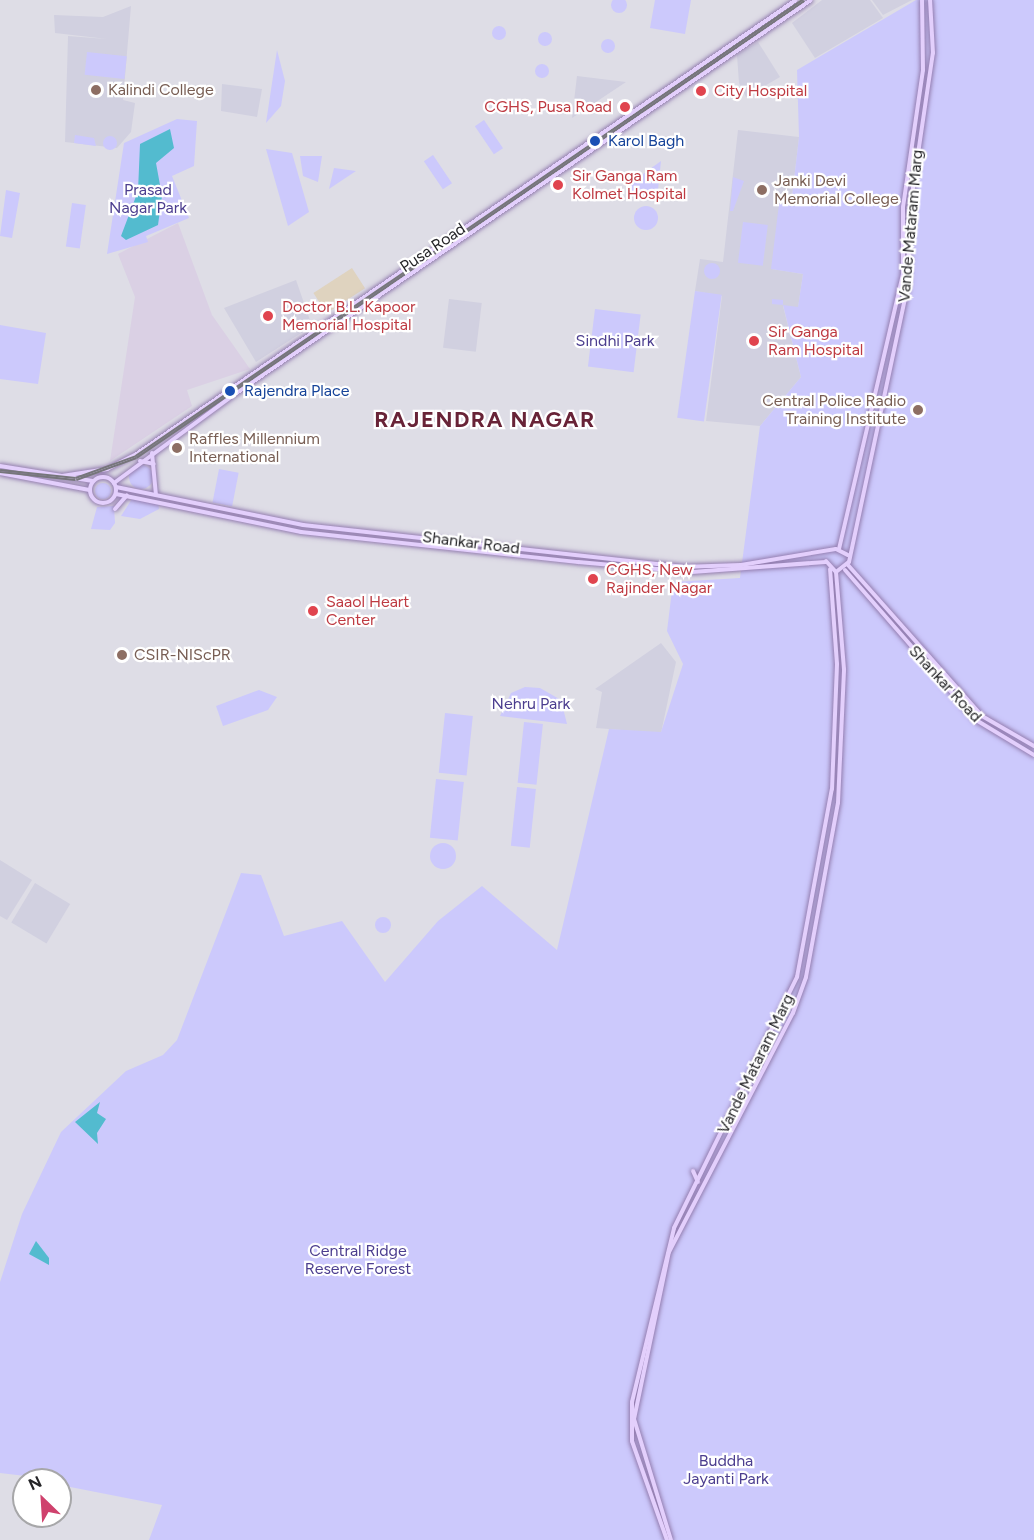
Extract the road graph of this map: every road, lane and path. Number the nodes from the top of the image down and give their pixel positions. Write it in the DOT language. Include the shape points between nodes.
graph roads {
  1 [pos="796,0"];
  2 [pos="811,0"];
  3 [pos="922,0"];
  4 [pos="930,0"];
  5 [pos="533,190"];
  6 [pos="540,195"];
  7 [pos="903,207"];
  8 [pos="910,208"];
  9 [pos="903,255"];
  10 [pos="909,256"];
  11 [pos="152,453"];
  12 [pos="140,461"];
  13 [pos="153,464"];
  14 [pos="0,466"];
  15 [pos="0,473"];
  16 [pos="62,476"];
  17 [pos="93,482"];
  18 [pos="115,485"];
  19 [pos="89,490"];
  20 [pos="116,494"];
  21 [pos="127,495"];
  22 [pos="156,495"];
  23 [pos="178,503"];
  24 [pos="115,509"];
  25 [pos="838,549"];
  26 [pos="828,554"];
  27 [pos="848,555"];
  28 [pos="826,562"];
  29 [pos="848,565"];
  30 [pos="830,569"];
  31 [pos="845,570"];
  32 [pos="836,572"];
  33 [pos="1034,746"];
  34 [pos="1034,755"];
  35 [pos="693,1172"];
  36 [pos="698,1183"];
  37 [pos="669,1540"];
  1 -- 16 [label="main road, Pusa Road" via="135,455 107,469"];
  2 -- 5 [label="main road, Pusa Road"];
  3 -- 7 [label="main road, Vande Mataram Marg" via="923,70"];
  4 -- 8 [label="main road, Vande Mataram Marg" via="933,52"];
  5 -- 6 [label="main road"];
  5 -- 11 [label="main road, Pusa Road"];
  7 -- 8 [label="main road"];
  7 -- 9 [label="main road, Vande Mataram Marg"];
  8 -- 10 [label="main road, Vande Mataram Marg"];
  9 -- 10 [label="main road"];
  9 -- 25 [label="main road, Vande Mataram Marg" via="849,521"];
  10 -- 27 [label="main road, Vande Mataram Marg" via="899,331"];
  11 -- 12 [label="main road, Pusa Road"];
  11 -- 13 [label="main road"];
  12 -- 13 [label="main road"];
  12 -- 18 [label="main road, Pusa Road"];
  13 -- 22 [label="main road"];
  14 -- 16 [label="main road"];
  15 -- 19 [label="main road"];
  16 -- 17 [label="main road"];
  17 -- 18 [label="main road" via="105,477"];
  17 -- 19 [label="main road"];
  18 -- 20 [label="main road"];
  18 -- 22 [label="main road, Shankar Road"];
  19 -- 20 [label="main road" via="102,504"];
  20 -- 21 [label="main road, Shankar Road"];
  21 -- 23 [label="main road, Shankar Road"];
  21 -- 24 [label="main road"];
  22 -- 23 [label="main road, Shankar Road"];
  23 -- 26 [label="main road, Shankar Road" via="303,525 682,567"];
  23 -- 28 [label="main road, Shankar Road" via="301,531 578,562 692,572"];
  25 -- 26 [label="main road"];
  25 -- 27 [label="main road"];
  26 -- 28 [label="main road"];
  27 -- 29 [label="main road"];
  28 -- 30 [label="main road"];
  29 -- 31 [label="main road"];
  29 -- 33 [label="main road, Shankar Road" via="982,716"];
  30 -- 32 [label="main road"];
  30 -- 36 [label="main road, Vande Mataram Marg" via="837,664 832,789 803,948 779,1021"];
  31 -- 32 [label="main road"];
  31 -- 34 [label="main road, Shankar Road" via="976,720"];
  32 -- 37 [label="main road, Vande Mataram Marg" via="844,669 838,803 806,977 793,1012 669,1252 634,1419"];
  35 -- 36 [label="main road"];
  36 -- 37 [label="main road, Vande Mataram Marg" via="661,1266 630,1418 635,1449"];
}
